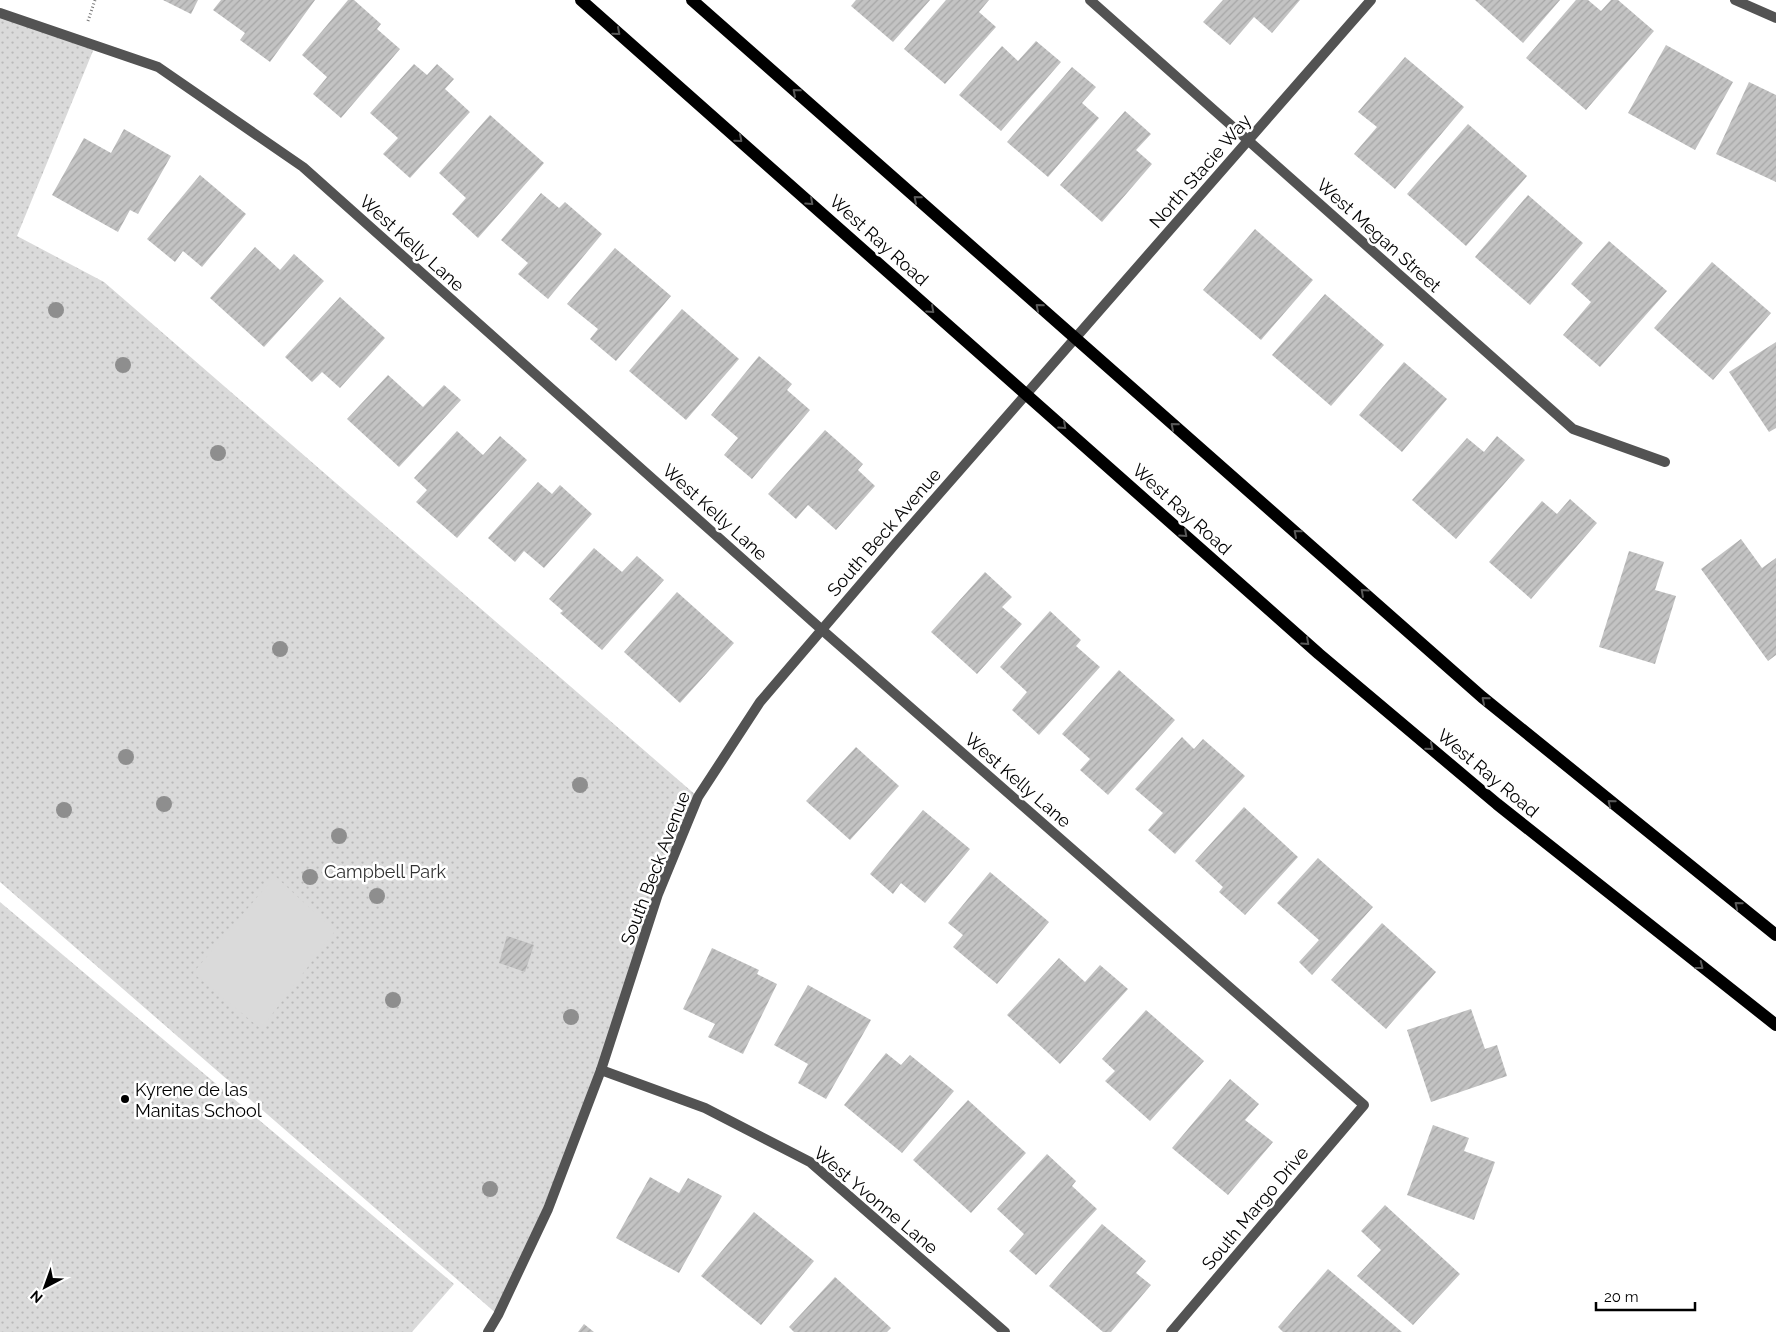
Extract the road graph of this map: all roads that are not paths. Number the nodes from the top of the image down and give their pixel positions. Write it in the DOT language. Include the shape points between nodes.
graph roads {
  1 [pos="581,0"];
  2 [pos="692,0"];
  3 [pos="1090,0"];
  4 [pos="1371,0"];
  5 [pos="1735,0"];
  6 [pos="0,14"];
  7 [pos="1776,18"];
  8 [pos="1249,141"];
  9 [pos="1076,339"];
  10 [pos="1054,363"];
  11 [pos="1026,394"];
  12 [pos="1665,462"];
  13 [pos="821,629"];
  14 [pos="1776,935"];
  15 [pos="1776,1025"];
  16 [pos="601,1070"];
  17 [pos="1364,1105"];
  18 [pos="488,1332"];
  19 [pos="1005,1332"];
  20 [pos="1171,1332"];
  1 -- 11 [label="main road, West Ray Road, one-way"];
  9 -- 2 [label="main road, one-way"];
  3 -- 8 [label="street, West Megan Street"];
  4 -- 8 [label="street, North Stacie Way"];
  5 -- 7 [label="street"];
  6 -- 13 [label="street, West Kelly Lane" via="158,67 303,167"];
  8 -- 9 [label="street, North Stacie Way"];
  8 -- 12 [label="street, West Megan Street" via="1573,429"];
  9 -- 10 [label="street, North Stacie Way"];
  14 -- 9 [label="main road, one-way" via="1482,697"];
  10 -- 11 [label="street, South Beck Avenue"];
  11 -- 13 [label="street, South Beck Avenue"];
  11 -- 15 [label="main road, West Ray Road, one-way" via="1319,654 1497,804"];
  13 -- 16 [label="street, South Beck Avenue" via="760,702 698,796 658,894"];
  13 -- 17 [label="street, West Kelly Lane"];
  16 -- 18 [label="street, South Beck Avenue" via="548,1209"];
  16 -- 19 [label="street, West Yvonne Lane" via="705,1108 810,1162"];
  17 -- 20 [label="street, South Margo Drive"];
}
